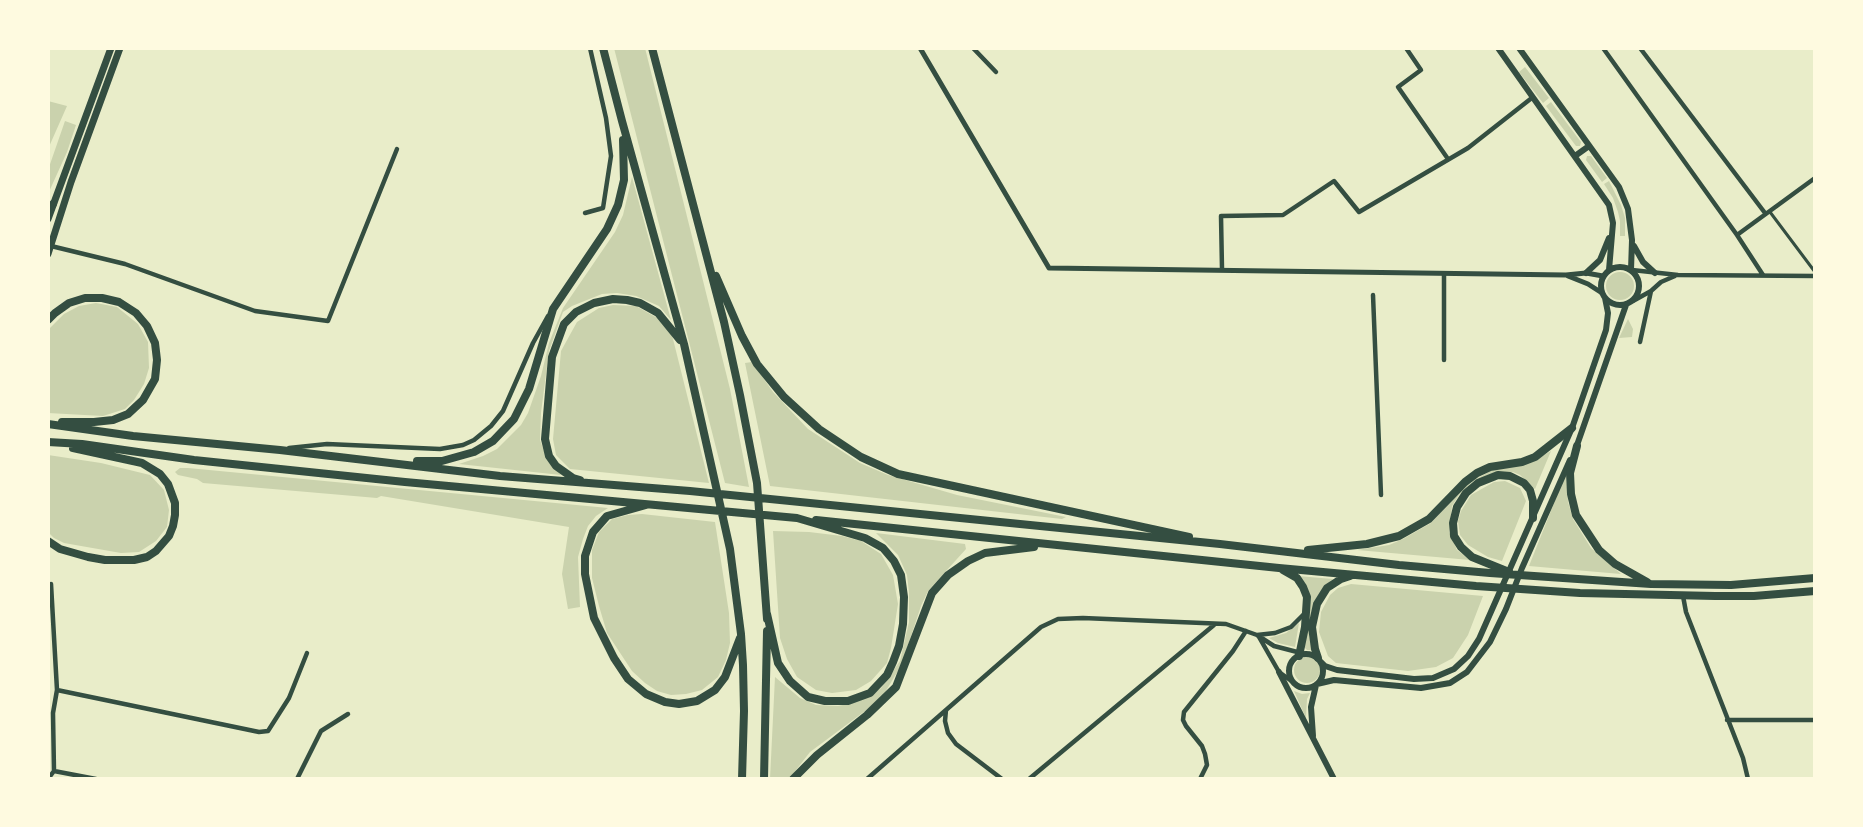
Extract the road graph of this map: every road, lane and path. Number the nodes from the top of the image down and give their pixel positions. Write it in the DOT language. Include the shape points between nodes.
graph roads {
  1 [pos="111,48"];
  2 [pos="120,48"];
  3 [pos="590,48"];
  4 [pos="603,48"];
  5 [pos="652,48"];
  6 [pos="920,48"];
  7 [pos="973,48"];
  8 [pos="1406,48"];
  9 [pos="1498,48"];
  10 [pos="1519,48"];
  11 [pos="1603,48"];
  12 [pos="1640,48"];
  13 [pos="996,72"];
  14 [pos="1533,97"];
  15 [pos="622,121"];
  16 [pos="1589,146"];
  17 [pos="397,149"];
  18 [pos="1575,156"];
  19 [pos="1448,159"];
  20 [pos="1814,180"];
  21 [pos="53,204"];
  22 [pos="48,212"];
  23 [pos="1767,212"];
  24 [pos="585,213"];
  25 [pos="48,219"];
  26 [pos="1612,223"];
  27 [pos="1737,235"];
  28 [pos="1632,240"];
  29 [pos="50,246"];
  30 [pos="48,254"];
  31 [pos="706,255"];
  32 [pos="1222,269"];
  33 [pos="1609,270"];
  34 [pos="1632,270"];
  35 [pos="1586,273"];
  36 [pos="1655,273"];
  37 [pos="1444,274"];
  38 [pos="1815,274"];
  39 [pos="1566,275"];
  40 [pos="1678,275"];
  41 [pos="1763,275"];
  42 [pos="1604,276"];
  43 [pos="1651,291"];
  44 [pos="1373,295"];
  45 [pos="1603,295"];
  46 [pos="1633,301"];
  47 [pos="1626,304"];
  48 [pos="553,309"];
  49 [pos="48,320"];
  50 [pos="1640,342"];
  51 [pos="684,344"];
  52 [pos="1444,360"];
  53 [pos="48,423"];
  54 [pos="1572,428"];
  55 [pos="48,442"];
  56 [pos="1577,446"];
  57 [pos="280,450"];
  58 [pos="379,461"];
  59 [pos="593,484"];
  60 [pos="1381,495"];
  61 [pos="652,504"];
  62 [pos="797,518"];
  63 [pos="1533,518"];
  64 [pos="48,542"];
  65 [pos="1220,544"];
  66 [pos="1052,545"];
  67 [pos="1289,551"];
  68 [pos="1279,568"];
  69 [pos="1353,575"];
  70 [pos="1516,575"];
  71 [pos="1815,578"];
  72 [pos="51,584"];
  73 [pos="1651,584"];
  74 [pos="1815,591"];
  75 [pos="1683,596"];
  76 [pos="1306,611"];
  77 [pos="767,614"];
  78 [pos="1214,624"];
  79 [pos="1246,631"];
  80 [pos="741,634"];
  81 [pos="1257,635"];
  82 [pos="307,652"];
  83 [pos="1301,654"];
  84 [pos="1319,660"];
  85 [pos="1289,670"];
  86 [pos="1279,672"];
  87 [pos="1290,681"];
  88 [pos="1297,685"];
  89 [pos="1316,685"];
  90 [pos="57,690"];
  91 [pos="1293,700"];
  92 [pos="946,710"];
  93 [pos="348,714"];
  94 [pos="1727,720"];
  95 [pos="1815,720"];
  96 [pos="1314,742"];
  97 [pos="54,771"];
  98 [pos="48,779"];
  99 [pos="96,779"];
  100 [pos="297,779"];
  101 [pos="742,779"];
  102 [pos="764,779"];
  103 [pos="793,779"];
  104 [pos="867,779"];
  105 [pos="1002,779"];
  106 [pos="1029,779"];
  107 [pos="1200,779"];
  108 [pos="1334,779"];
  109 [pos="1748,779"];
  1 -- 21 [label="highway"];
  2 -- 29 [label="highway"];
  3 -- 24 [label="street" via="611,156 603,208"];
  4 -- 15 [label="highway"];
  5 -- 31 [label="highway"];
  6 -- 32 [label="street" via="1049,268"];
  7 -- 13 [label="street"];
  8 -- 19 [label="street" via="1421,69 1398,87"];
  9 -- 14 [label="main road"];
  10 -- 16 [label="main road"];
  11 -- 27 [label="street"];
  12 -- 23 [label="street"];
  14 -- 18 [label="main road"];
  14 -- 19 [label="street"];
  15 -- 48 [label="highway" via="624,180 618,205 607,230"];
  15 -- 51 [label="highway"];
  16 -- 18 [label="main road"];
  16 -- 28 [label="main road" via="1624,197"];
  17 -- 29 [label="street" via="328,321 255,310 125,264"];
  18 -- 26 [label="main road" via="1605,197"];
  19 -- 32 [label="street" via="1359,212 1334,181 1283,215 1221,216"];
  20 -- 23 [label="street"];
  21 -- 22 [label="highway"];
  21 -- 25 [label="highway"];
  23 -- 27 [label="street"];
  23 -- 38 [label="street"];
  26 -- 33 [label="main road"];
  26 -- 35 [label="main road" via="1600,260"];
  27 -- 41 [label="street"];
  28 -- 34 [label="main road"];
  28 -- 36 [label="main road" via="1643,262"];
  29 -- 30 [label="highway"];
  31 -- 65 [label="highway" via="757,364 810,421 861,457 910,477"];
  31 -- 77 [label="highway" via="757,483"];
  32 -- 37 [label="street"];
  33 -- 34 [label="main road" via="1620,266"];
  33 -- 42 [label="main road"];
  34 -- 36 [label="street"];
  34 -- 46 [label="main road" via="1640,285"];
  35 -- 39 [label="street"];
  35 -- 42 [label="street"];
  36 -- 40 [label="street"];
  37 -- 39 [label="street"];
  37 -- 52 [label="street"];
  38 -- 41 [label="street"];
  39 -- 45 [label="street"];
  40 -- 41 [label="street"];
  40 -- 43 [label="street"];
  42 -- 45 [label="main road"];
  43 -- 46 [label="street"];
  43 -- 50 [label="street"];
  44 -- 60 [label="street"];
  45 -- 47 [label="main road" via="1617,305"];
  45 -- 54 [label="main road" via="1608,313 1606,330"];
  46 -- 47 [label="main road"];
  47 -- 56 [label="main road"];
  48 -- 57 [label="street" via="503,411 474,440 440,449 327,444"];
  48 -- 58 [label="highway" via="521,407 493,441 474,452 442,461"];
  49 -- 53 [label="highway" via="69,303 86,298 119,302 147,326 157,360 155,379 143,400 128,414 113,420"];
  51 -- 59 [label="highway" via="658,313 627,300 594,303 564,324 552,357 545,439 556,466 573,478"];
  51 -- 80 [label="highway" via="730,549"];
  53 -- 57 [label="highway" via="133,436"];
  54 -- 63 [label="main road"];
  54 -- 67 [label="highway" via="1535,457 1477,473 1429,519 1399,536 1367,544"];
  55 -- 61 [label="highway" via="405,482"];
  55 -- 64 [label="highway" via="151,467 168,484 175,503 169,536 147,557 105,560 60,549"];
  56 -- 73 [label="highway" via="1570,473 1576,515 1599,550"];
  56 -- 89 [label="main road" via="1490,642 1467,672 1450,683 1421,688 1334,680"];
  57 -- 58 [label="highway"];
  58 -- 59 [label="highway"];
  59 -- 65 [label="highway"];
  61 -- 62 [label="highway"];
  61 -- 80 [label="highway" via="607,516 593,532 585,556 594,618 628,679 646,694 665,702 697,701 715,690 725,677"];
  62 -- 66 [label="highway"];
  62 -- 77 [label="highway" via="865,538 883,548 894,561 904,597 899,646 887,675 870,693 848,700 808,697 778,663"];
  63 -- 70 [label="highway" via="1530,490 1510,476 1478,483 1456,507 1454,536 1461,547 1472,557"];
  63 -- 84 [label="main road" via="1479,639 1454,669 1433,678 1414,679 1337,670"];
  65 -- 67 [label="highway"];
  66 -- 68 [label="highway"];
  66 -- 103 [label="highway" via="985,553 948,576 932,593 896,687"];
  67 -- 70 [label="highway"];
  68 -- 69 [label="highway"];
  68 -- 76 [label="highway" via="1297,578 1303,587"];
  69 -- 75 [label="highway" via="1580,593"];
  69 -- 84 [label="highway" via="1327,588 1317,604 1312,627"];
  70 -- 73 [label="highway"];
  71 -- 73 [label="highway" via="1731,585"];
  72 -- 90 [label="street"];
  74 -- 75 [label="highway"];
  75 -- 94 [label="street"];
  76 -- 81 [label="street" via="1291,627"];
  76 -- 83 [label="highway"];
  77 -- 102 [label="highway"];
  78 -- 79 [label="street"];
  78 -- 92 [label="street" via="1058,619 1041,627"];
  78 -- 106 [label="street"];
  79 -- 81 [label="street"];
  79 -- 107 [label="street" via="1184,712 1183,720 1205,754 1207,765"];
  80 -- 101 [label="highway"];
  81 -- 83 [label="street" via="1274,646"];
  81 -- 86 [label="street"];
  82 -- 90 [label="street" via="289,698 268,731"];
  83 -- 84 [label="main road"];
  83 -- 85 [label="main road"];
  84 -- 89 [label="main road" via="1323,676"];
  85 -- 87 [label="main road"];
  85 -- 88 [label="main road"];
  86 -- 87 [label="street"];
  86 -- 91 [label="main road"];
  87 -- 88 [label="street"];
  87 -- 91 [label="main road"];
  88 -- 89 [label="main road"];
  89 -- 96 [label="main road" via="1311,707"];
  90 -- 97 [label="street" via="53,713"];
  91 -- 96 [label="main road"];
  92 -- 104 [label="street"];
  92 -- 105 [label="street" via="948,733 956,744"];
  93 -- 100 [label="street" via="321,731"];
  94 -- 95 [label="street"];
  94 -- 109 [label="street"];
  96 -- 108 [label="main road"];
  97 -- 98 [label="street"];
  97 -- 99 [label="street"];
}
